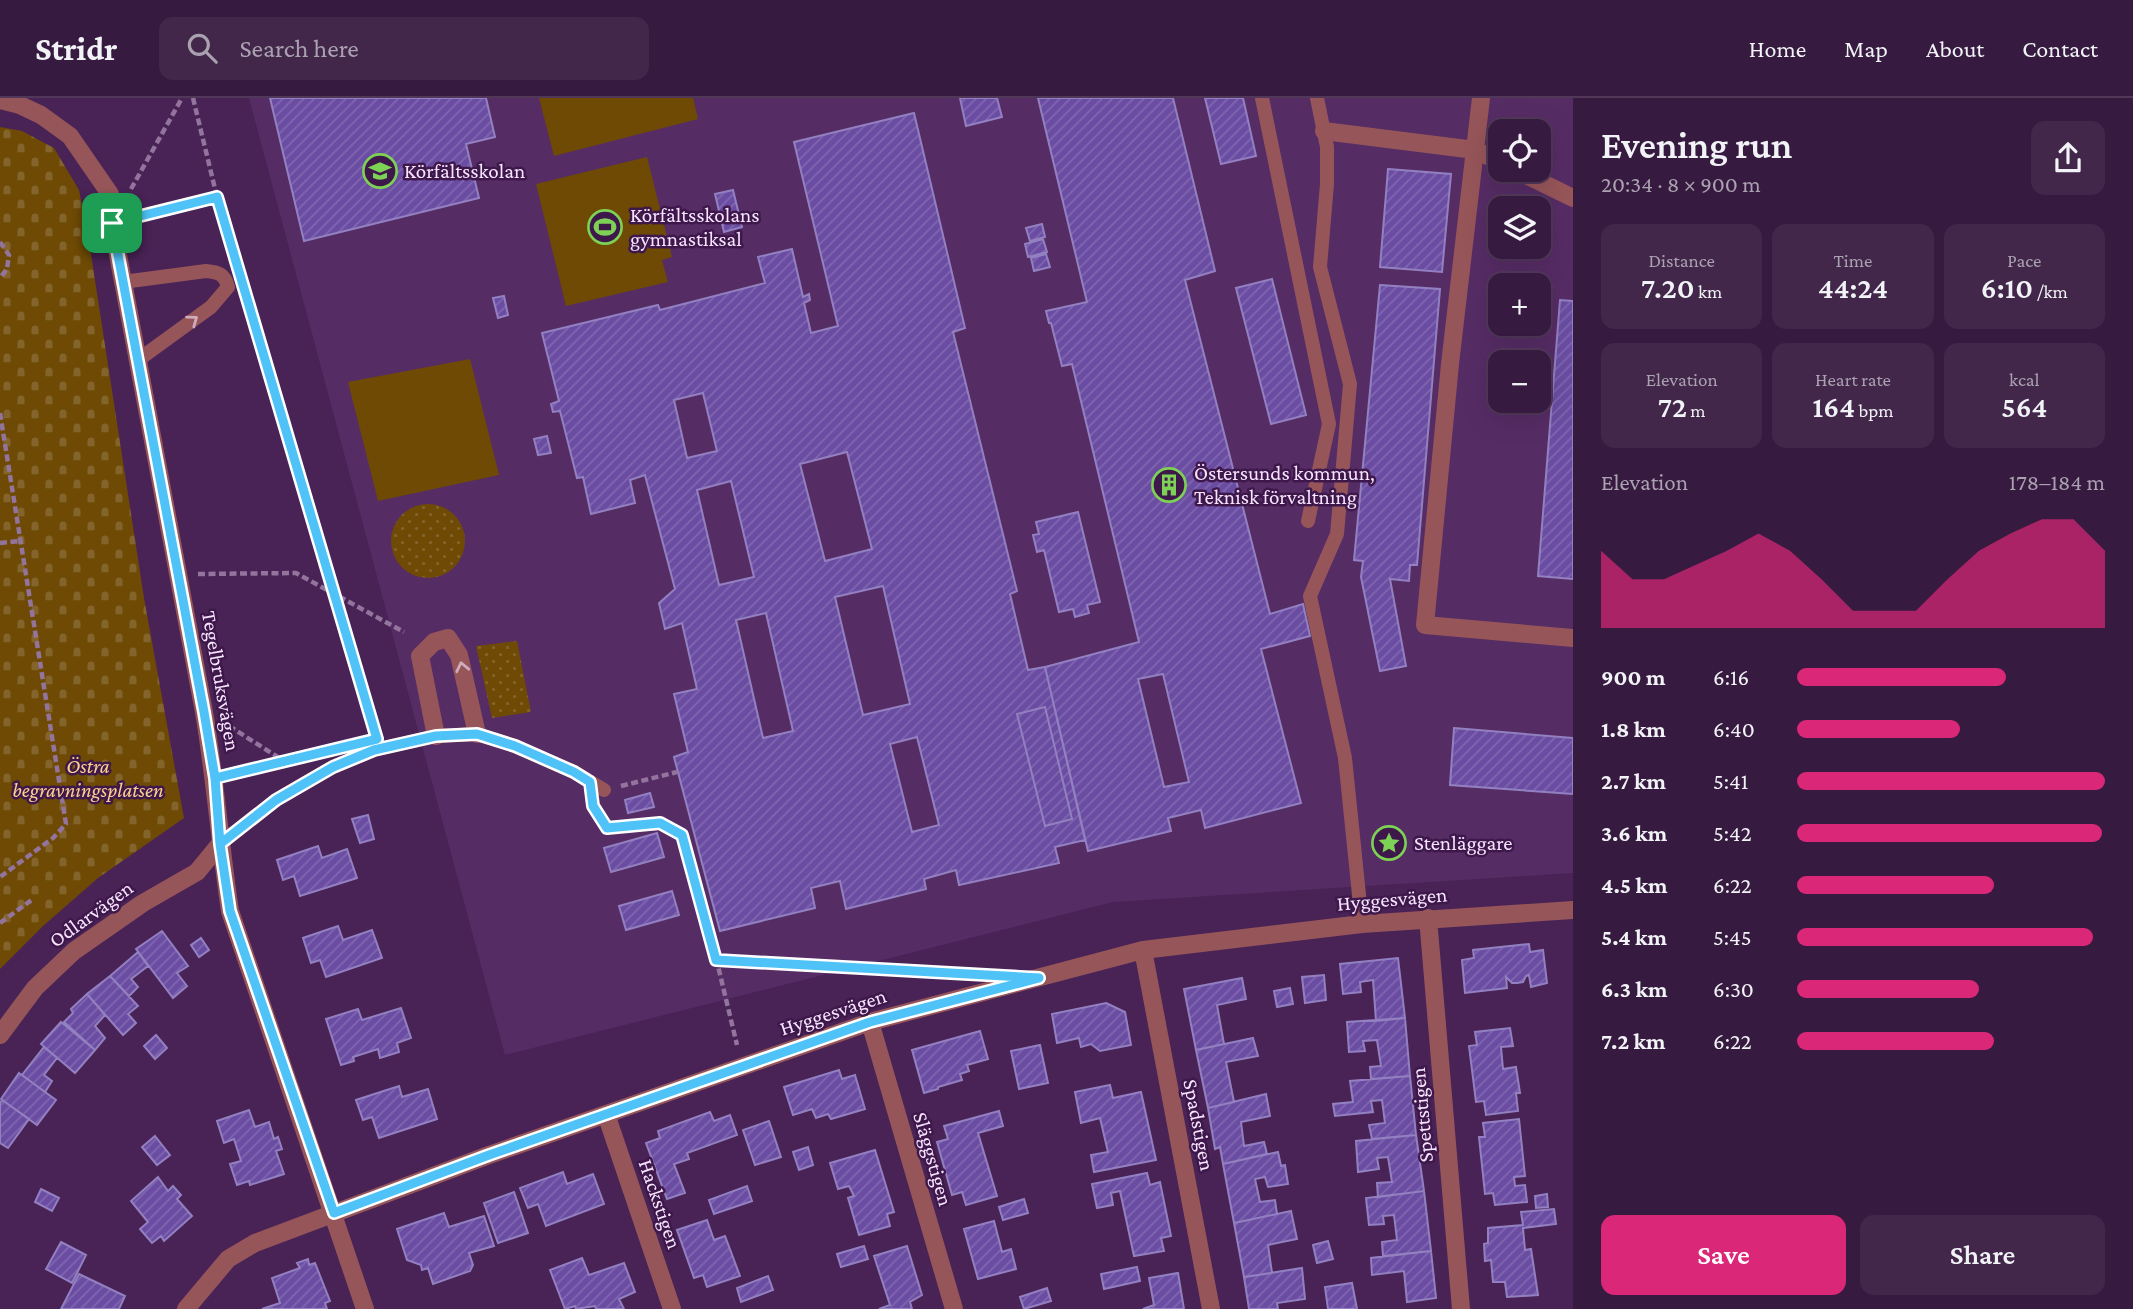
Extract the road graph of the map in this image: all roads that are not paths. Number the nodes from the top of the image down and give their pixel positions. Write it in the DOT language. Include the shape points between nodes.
graph roads {
  1 [pos="1262,98"];
  2 [pos="1317,98"];
  3 [pos="1481,98"];
  4 [pos="0,100"];
  5 [pos="1324,131"];
  6 [pos="1475,150"];
  7 [pos="1488,156"];
  8 [pos="1540,182"];
  9 [pos="1573,198"];
  10 [pos="123,282"];
  11 [pos="138,360"];
  12 [pos="1308,521"];
  13 [pos="1573,638"];
  14 [pos="477,734"];
  15 [pos="436,736"];
  16 [pos="604,790"];
  17 [pos="220,844"];
  18 [pos="1573,910"];
  19 [pos="1428,918"];
  20 [pos="1362,923"];
  21 [pos="1143,950"];
  22 [pos="870,1022"];
  23 [pos="3,1028"];
  24 [pos="606,1114"];
  25 [pos="334,1213"];
  26 [pos="186,1309"];
  27 [pos="365,1309"];
  28 [pos="672,1309"];
  29 [pos="954,1309"];
  30 [pos="1211,1309"];
  31 [pos="1461,1309"];
  1 -- 12 [label="lane" via="1329,424"];
  2 -- 5 [label="lane"];
  3 -- 6 [label="street"];
  4 -- 10 [label="street, Tegelbruksvägen" via="41,115 70,136 110,194"];
  5 -- 6 [label="street"];
  5 -- 20 [label="lane" via="1327,184 1320,267 1350,384 1337,534 1310,596 1345,758"];
  6 -- 7 [label="street"];
  6 -- 13 [label="street" via="1425,625"];
  8 -- 9 [label="street"];
  10 -- 11 [label="street, Tegelbruksvägen"];
  11 -- 10 [label="lane, one-way" via="211,307 233,277 206,271"];
  11 -- 17 [label="street, Tegelbruksvägen" via="215,778"];
  14 -- 15 [label="lane"];
  14 -- 15 [label="street, one-way" via="459,655 448,638 434,642 420,656"];
  14 -- 16 [label="lane" via="574,772"];
  15 -- 17 [label="lane" via="374,750 333,767 276,800"];
  17 -- 23 [label="street, Odlarvägen" via="197,872 143,902 74,951 35,988"];
  17 -- 25 [label="street, Tegelbruksvägen" via="230,911"];
  18 -- 19 [label="street, Hyggesvägen"];
  19 -- 20 [label="street, Hyggesvägen"];
  19 -- 31 [label="street, Spettstigen"];
  20 -- 21 [label="street, Hyggesvägen"];
  21 -- 22 [label="street, Hyggesvägen"];
  21 -- 30 [label="street, Spadstigen"];
  22 -- 24 [label="street, Hyggesvägen"];
  22 -- 29 [label="street, Släggstigen"];
  24 -- 25 [label="street, Hyggesvägen"];
  24 -- 28 [label="street, Hackstigen"];
  25 -- 26 [label="street, Hyggesvägen" via="255,1243 228,1259"];
  25 -- 27 [label="street, Tegelbruksvägen"];
}
